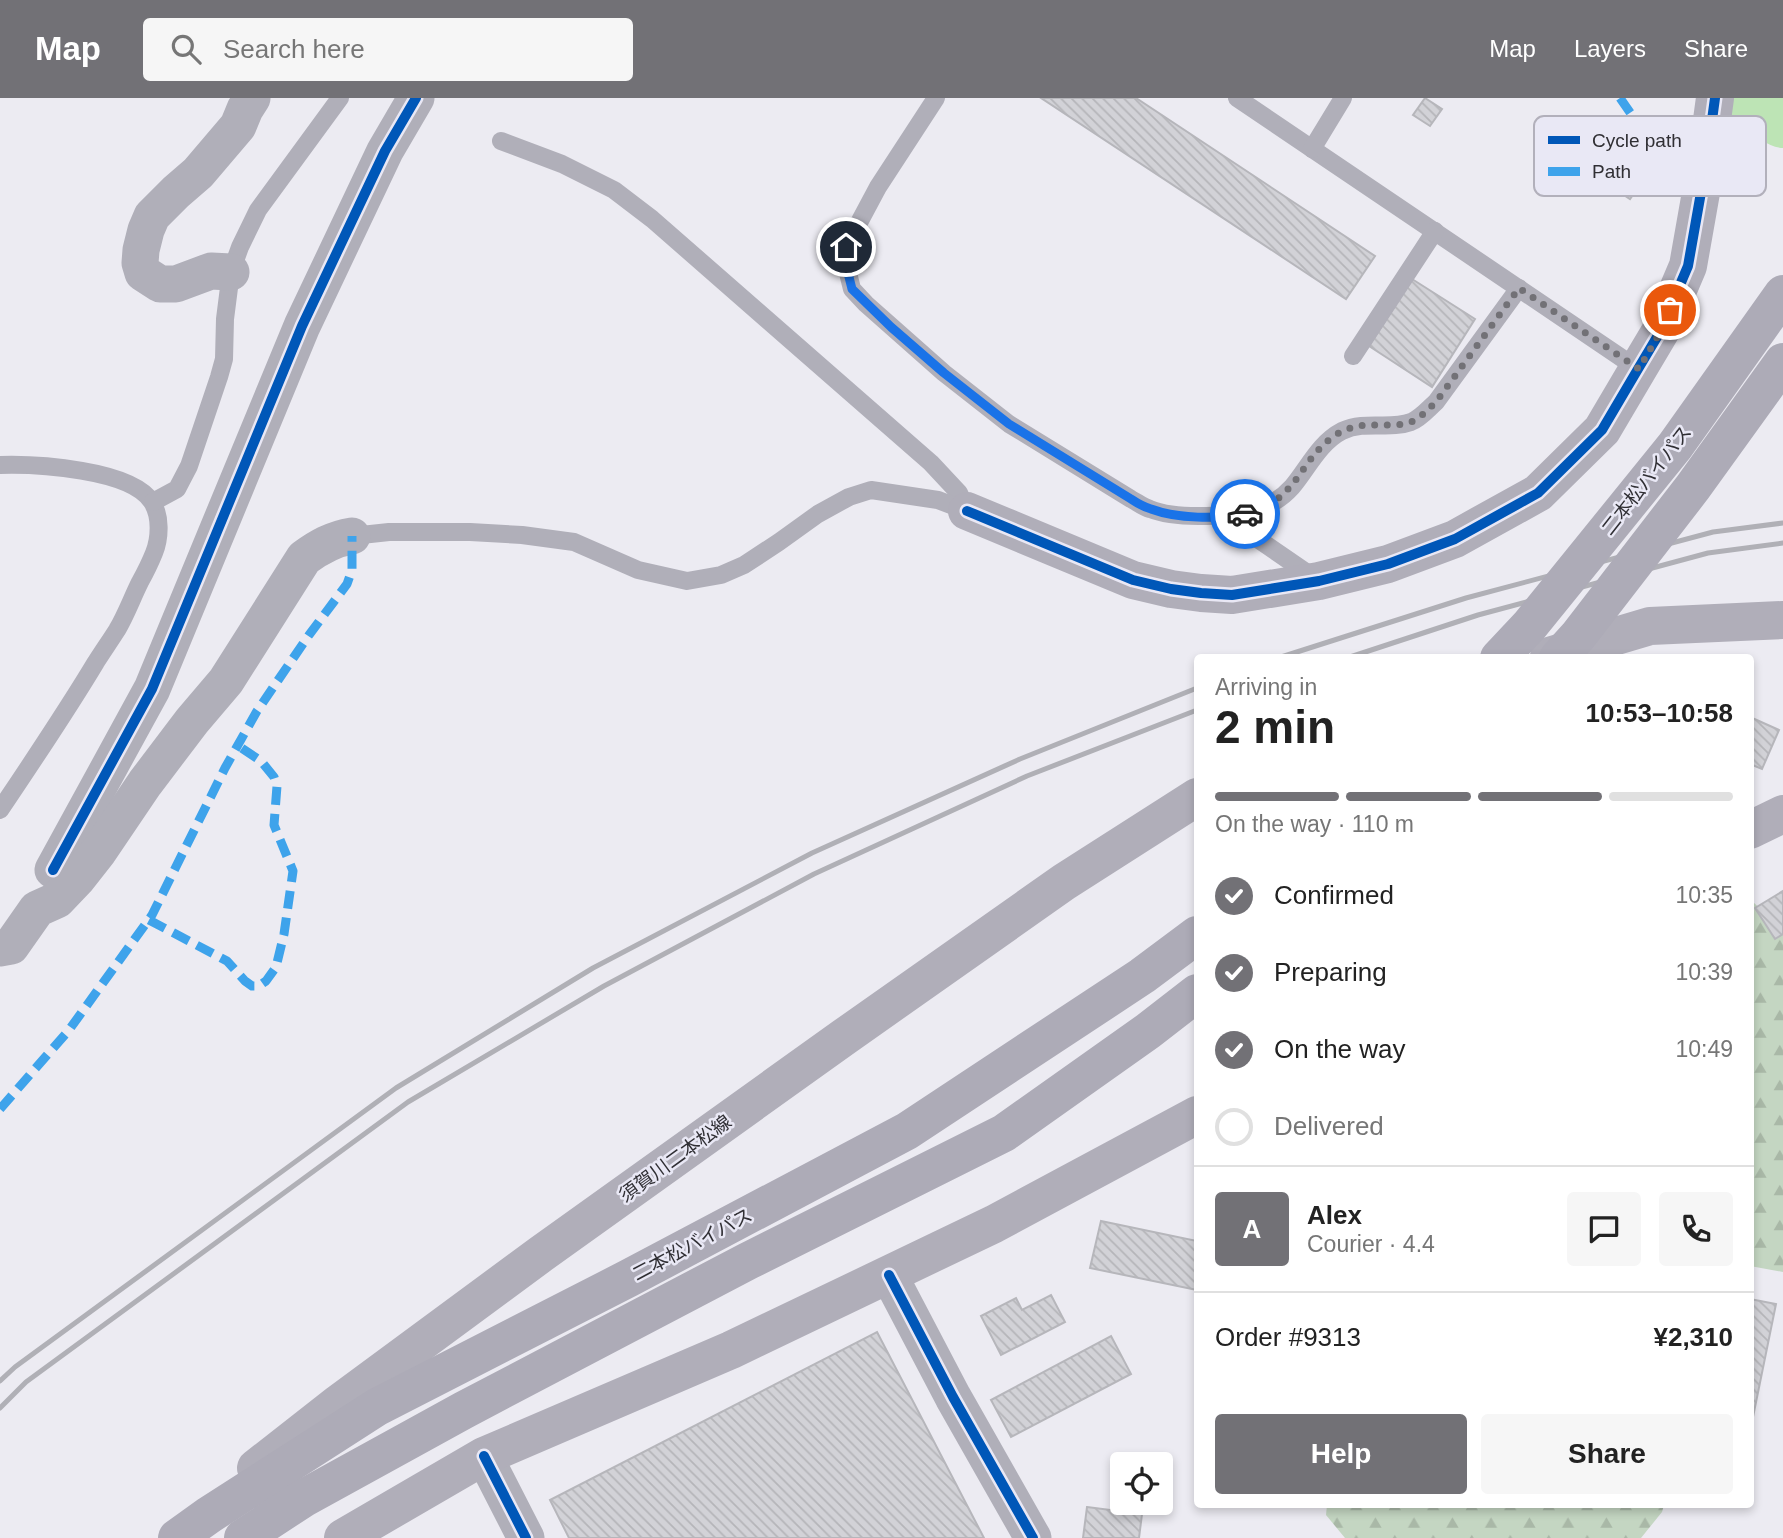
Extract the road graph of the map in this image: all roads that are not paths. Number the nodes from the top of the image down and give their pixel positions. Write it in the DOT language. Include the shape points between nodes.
graph roads {
  1 [pos="252,98"];
  2 [pos="340,98"];
  3 [pos="416,98"];
  4 [pos="936,98"];
  5 [pos="1237,98"];
  6 [pos="1343,98"];
  7 [pos="1716,98"];
  8 [pos="1713,116"];
  9 [pos="501,141"];
  10 [pos="1312,149"];
  11 [pos="1700,196"];
  12 [pos="1435,231"];
  13 [pos="231,272"];
  14 [pos="1519,288"];
  15 [pos="1783,294"];
  16 [pos="1353,356"];
  17 [pos="1783,362"];
  18 [pos="1639,369"];
  19 [pos="0,465"];
  20 [pos="153,502"];
  21 [pos="967,511"];
  22 [pos="1224,516"];
  23 [pos="352,536"];
  24 [pos="1320,581"];
  25 [pos="1783,620"];
  26 [pos="1503,654"];
  27 [pos="1556,654"];
  28 [pos="1562,654"];
  29 [pos="1194,799"];
  30 [pos="0,810"];
  31 [pos="1783,814"];
  32 [pos="1754,828"];
  33 [pos="53,870"];
  34 [pos="37,909"];
  35 [pos="1194,937"];
  36 [pos="4,952"];
  37 [pos="1194,995"];
  38 [pos="1194,1117"];
  39 [pos="888,1275"];
  40 [pos="484,1456"];
  41 [pos="167,1538"];
  42 [pos="177,1538"];
  43 [pos="243,1538"];
  44 [pos="343,1538"];
  45 [pos="526,1538"];
  46 [pos="1032,1538"];
  1 -- 13 [label="street" via="238,126 198,173 152,216 141,250 143,273 160,284 176,284 211,271"];
  2 -- 13 [label="lane" via="258,210"];
  3 -- 33 [label="street" via="385,150 302,326 152,690"];
  4 -- 22 [label="lane" via="878,187 846,247 852,289 944,373 1009,424 1131,499 1174,515"];
  5 -- 10 [label="lane"];
  6 -- 10 [label="lane"];
  7 -- 8 [label="main road"];
  9 -- 21 [label="lane" via="614,190 652,219 931,463 959,493"];
  10 -- 12 [label="lane"];
  11 -- 18 [label="main road" via="1688,266"];
  12 -- 14 [label="lane"];
  12 -- 16 [label="lane"];
  13 -- 20 [label="lane" via="224,359 189,466 177,489"];
  14 -- 18 [label="lane"];
  14 -- 22 [label="lane" via="1436,402 1420,417 1343,431 1322,446 1280,499 1259,510"];
  15 -- 26 [label="highway, 二本松バイパス, bridge" via="1675,446"];
  17 -- 28 [label="highway, 二本松バイパス, bridge" via="1693,487"];
  18 -- 24 [label="main road" via="1602,430 1538,493 1455,539 1388,564"];
  19 -- 20 [label="lane" via="43,465 107,477 133,486"];
  20 -- 30 [label="lane" via="158,516 155,552 117,629"];
  21 -- 23 [label="lane" via="938,500 871,490 818,514 744,565 687,581 638,570 574,542 522,535 390,532"];
  21 -- 24 [label="main road" via="1133,580 1171,589 1232,595"];
  22 -- 24 [label="lane"];
  23 -- 34 [label="street" via="321,546 304,558 226,681 145,783 99,851 57,900"];
  25 -- 27 [label="main road" via="1650,626"];
  29 -- 41 [label="main road, 須賀川二本松線" via="1064,881 541,1254"];
  31 -- 32 [label="main road"];
  33 -- 34 [label="lane"];
  34 -- 36 [label="street"];
  35 -- 42 [label="highway, 二本松バイパス" via="907,1131 377,1407"];
  37 -- 43 [label="highway" via="1004,1133 464,1410 304,1498"];
  38 -- 39 [label="main road"];
  39 -- 40 [label="main road" via="731,1350"];
  39 -- 46 [label="street"];
  40 -- 44 [label="main road"];
  40 -- 45 [label="street"];
}
